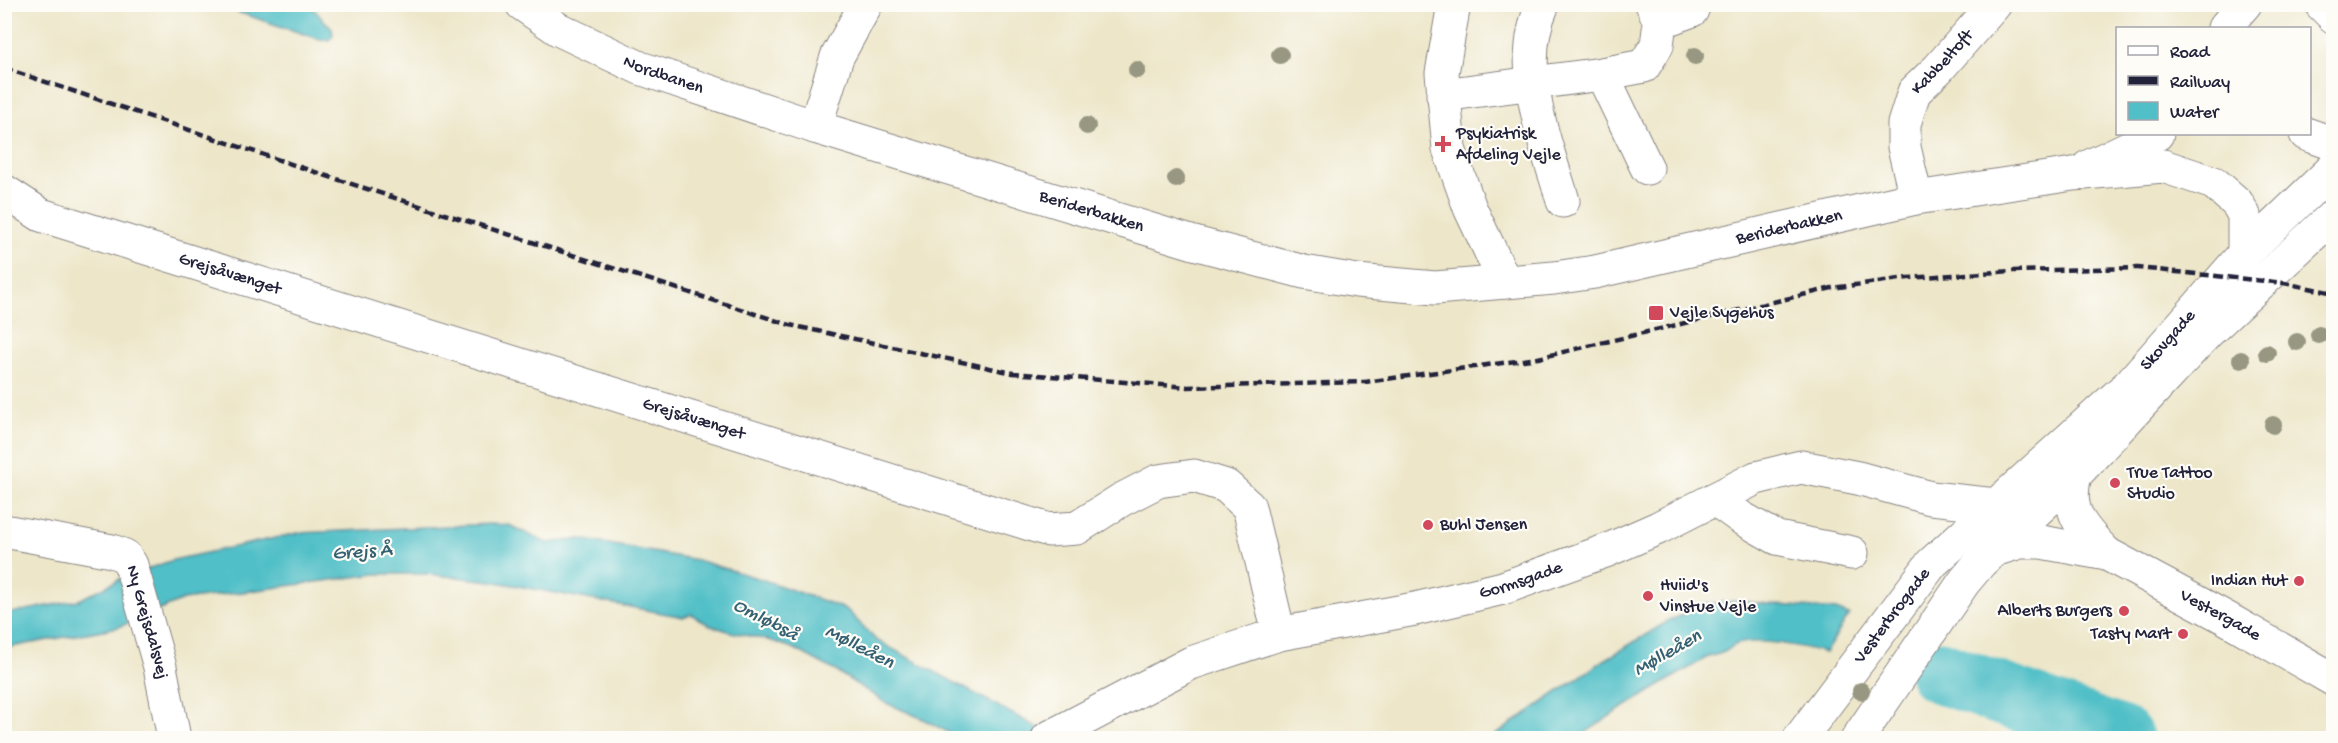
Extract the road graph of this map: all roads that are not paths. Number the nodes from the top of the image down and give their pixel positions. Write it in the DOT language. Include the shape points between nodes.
graph roads {
  1 [pos="522,4"];
  2 [pos="866,4"];
  3 [pos="1454,4"];
  4 [pos="1543,4"];
  5 [pos="1694,4"];
  6 [pos="2245,4"];
  7 [pos="2320,4"];
  8 [pos="1992,6"];
  9 [pos="1656,13"];
  10 [pos="2334,17"];
  11 [pos="2225,27"];
  12 [pos="1602,75"];
  13 [pos="1533,83"];
  14 [pos="1443,95"];
  15 [pos="815,127"];
  16 [pos="2155,135"];
  17 [pos="2309,135"];
  18 [pos="2334,144"];
  19 [pos="1647,168"];
  20 [pos="2334,168"];
  21 [pos="2073,174"];
  22 [pos="4,191"];
  23 [pos="1916,198"];
  24 [pos="1563,201"];
  25 [pos="2334,214"];
  26 [pos="2244,254"];
  27 [pos="1505,282"];
  28 [pos="2075,475"];
  29 [pos="1715,498"];
  30 [pos="1996,506"];
  31 [pos="4,531"];
  32 [pos="1994,550"];
  33 [pos="1852,553"];
  34 [pos="2107,554"];
  35 [pos="1280,634"];
  36 [pos="2334,680"];
  37 [pos="1054,735"];
  38 [pos="174,738"];
  39 [pos="1800,738"];
  40 [pos="1857,738"];
  1 -- 15 [label="street, Nordbanen" via="558,29 640,68"];
  2 -- 15 [label="street" via="837,57"];
  3 -- 14 [label="street" via="1442,73"];
  4 -- 13 [label="street" via="1535,20 1530,57"];
  5 -- 9 [label="street" via="1692,10"];
  6 -- 11 [label="street"];
  7 -- 10 [label="street"];
  8 -- 23 [label="street, Kabbeltoft" via="1914,92 1904,124 1904,147"];
  9 -- 12 [label="street" via="1657,45 1644,66"];
  12 -- 13 [label="street"];
  12 -- 19 [label="street"];
  13 -- 14 [label="street"];
  13 -- 24 [label="street" via="1543,135"];
  14 -- 27 [label="street" via="1449,149 1470,208"];
  15 -- 27 [label="street, Beriderbakken" via="1194,243 1304,272 1436,288"];
  16 -- 21 [label="street, Beriderbakken"];
  17 -- 18 [label="street"];
  20 -- 26 [label="street, Skovgade"];
  21 -- 23 [label="street, Beriderbakken"];
  21 -- 26 [label="street, Beriderbakken" via="2163,166 2214,183 2244,214"];
  22 -- 35 [label="street, Grejsåvænget" via="41,215 1049,530 1077,528 1158,481 1194,476 1226,486 1249,507"];
  23 -- 27 [label="street, Beriderbakken" via="1595,272"];
  25 -- 28 [label="street, Skovgade" via="2207,333"];
  26 -- 30 [label="street, Skovgade" via="2129,385"];
  28 -- 32 [label="street, Skovgade"];
  28 -- 34 [label="street, Vestergade" via="2072,505 2081,527"];
  29 -- 30 [label="street, Gormsgade" via="1756,478 1801,467 1931,498"];
  29 -- 33 [label="street" via="1777,538"];
  29 -- 35 [label="street, Gormsgade" via="1608,550 1503,588"];
  30 -- 39 [label="street, Vesterbrogade" via="1932,563"];
  31 -- 38 [label="street, Ny Grejsdalsvej" via="125,556 148,618"];
  32 -- 34 [label="street, Vestergade" via="2020,542 2041,542"];
  32 -- 40 [label="street, Vesterbrogade" via="1964,582"];
  34 -- 36 [label="street, Vestergade"];
  35 -- 37 [label="street, Gormsgade" via="1191,663"];
}
